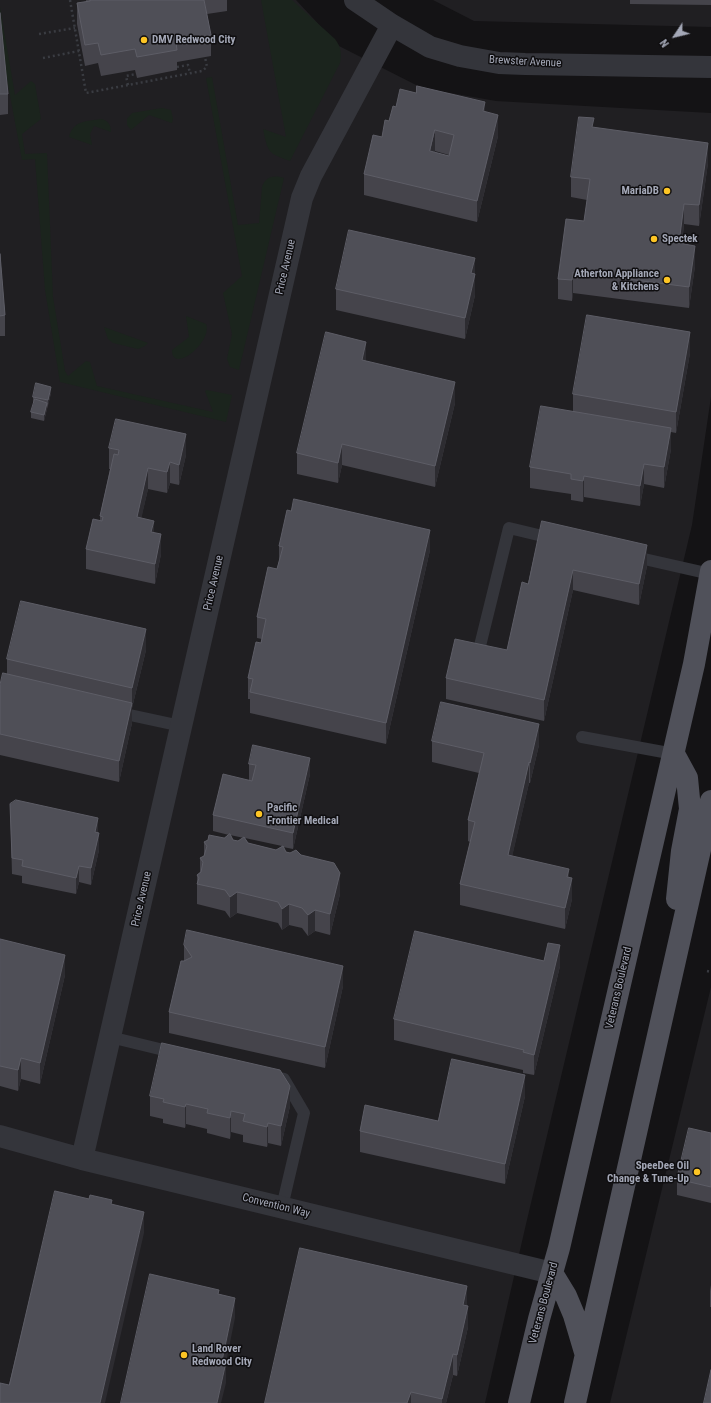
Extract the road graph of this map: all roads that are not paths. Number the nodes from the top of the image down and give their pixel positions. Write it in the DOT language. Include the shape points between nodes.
graph roads {
  1 [pos="355,0"];
  2 [pos="392,25"];
  3 [pos="711,67"];
  4 [pos="570,542"];
  5 [pos="623,554"];
  6 [pos="711,573"];
  7 [pos="477,658"];
  8 [pos="108,710"];
  9 [pos="181,726"];
  10 [pos="582,737"];
  11 [pos="674,754"];
  12 [pos="711,801"];
  13 [pos="680,940"];
  14 [pos="110,1037"];
  15 [pos="187,1056"];
  16 [pos="269,1076"];
  17 [pos="0,1136"];
  18 [pos="82,1159"];
  19 [pos="282,1207"];
  20 [pos="552,1273"];
  21 [pos="585,1353"];
  22 [pos="519,1403"];
  23 [pos="575,1403"];
  1 -- 2 [label="street, Brewster Avenue"];
  2 -- 3 [label="street, Brewster Avenue" via="430,47 460,56 499,62"];
  2 -- 9 [label="street, Price Avenue" via="310,176 302,198"];
  4 -- 7 [label="lane" via="509,528"];
  5 -- 6 [label="lane"];
  6 -- 11 [label="main road, Veterans Boulevard"];
  8 -- 9 [label="lane"];
  9 -- 14 [label="street, Price Avenue"];
  10 -- 11 [label="lane"];
  11 -- 13 [label="main road" via="687,778 690,809 682,852 677,905"];
  11 -- 20 [label="main road, Veterans Boulevard"];
  12 -- 13 [label="main road"];
  13 -- 21 [label="main road"];
  14 -- 15 [label="lane"];
  14 -- 18 [label="street, Price Avenue"];
  16 -- 19 [label="lane" via="284,1079 304,1113"];
  17 -- 18 [label="street, Convention Way"];
  18 -- 19 [label="street, Convention Way"];
  19 -- 20 [label="street, Convention Way"];
  20 -- 21 [label="main road" via="574,1315"];
  20 -- 22 [label="main road, Veterans Boulevard"];
  21 -- 23 [label="main road"];
}
